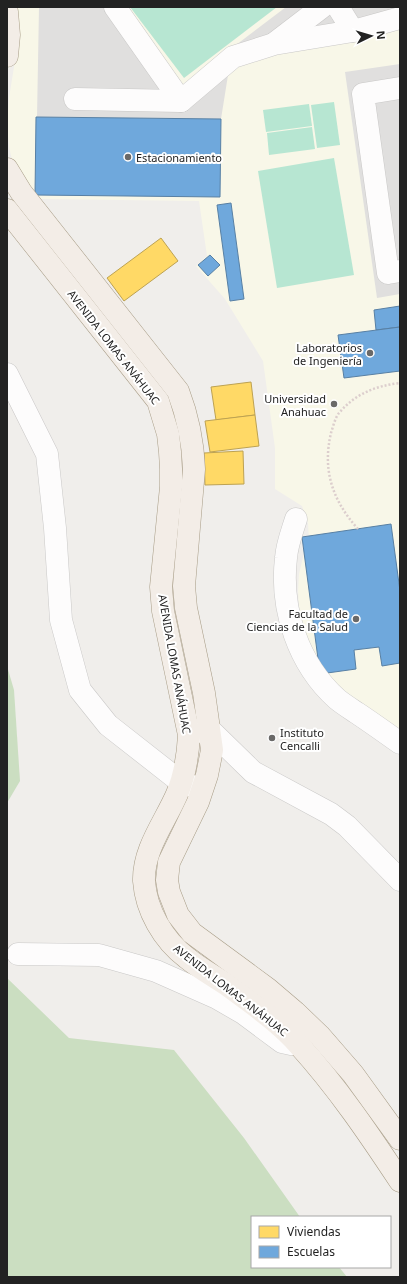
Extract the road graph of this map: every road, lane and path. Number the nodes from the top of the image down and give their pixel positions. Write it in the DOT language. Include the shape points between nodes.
graph roads {
  1 [pos="116,7"];
  2 [pos="322,7"];
  3 [pos="338,7"];
  4 [pos="7,12"];
  5 [pos="400,18"];
  6 [pos="307,29"];
  7 [pos="353,31"];
  8 [pos="7,56"];
  9 [pos="398,88"];
  10 [pos="75,99"];
  11 [pos="181,101"];
  12 [pos="7,169"];
  13 [pos="7,210"];
  14 [pos="400,271"];
  15 [pos="7,374"];
  16 [pos="400,383"];
  17 [pos="296,519"];
  18 [pos="358,529"];
  19 [pos="199,732"];
  20 [pos="400,743"];
  21 [pos="182,783"];
  22 [pos="203,789"];
  23 [pos="400,880"];
  24 [pos="18,954"];
  25 [pos="298,1044"];
  26 [pos="400,1139"];
  27 [pos="400,1181"];
  1 -- 11 [label="street"];
  2 -- 6 [label="street"];
  3 -- 7 [label="street"];
  4 -- 8 [label="main road"];
  5 -- 7 [label="street"];
  6 -- 7 [label="street"];
  6 -- 11 [label="street" via="274,44 233,57"];
  9 -- 14 [label="street" via="363,94 388,272"];
  10 -- 11 [label="street"];
  12 -- 19 [label="main road, AVENIDA LOMAS ANÁHUAC" via="21,192 181,397 190,429 194,469 184,586 186,608 204,693"];
  13 -- 19 [label="main road, AVENIDA LOMAS ANÁHUAC" via="158,401 170,446 171,469 161,587 164,611"];
  15 -- 21 [label="street" via="47,454 61,620 80,690 108,725"];
  16 -- 18 [label="path" via="366,391 350,402 338,415 333,427 328,453 330,479 339,504"];
  17 -- 20 [label="street" via="286,557 285,576 292,627 302,652 324,685 338,700"];
  19 -- 21 [label="main road, AVENIDA LOMAS ANÁHUAC" via="187,758"];
  19 -- 22 [label="main road, AVENIDA LOMAS ANÁHUAC" via="212,750"];
  19 -- 23 [label="street" via="253,772 331,814 347,826"];
  21 -- 22 [label="street"];
  21 -- 25 [label="main road, AVENIDA LOMAS ANÁHUAC" via="147,856 144,882 152,912 166,937 186,957 254,1006"];
  22 -- 26 [label="main road, AVENIDA LOMAS ANÁHUAC" via="169,862 167,872 169,892 178,915 200,941 268,989 320,1036 353,1074"];
  24 -- 25 [label="street" via="99,955 156,971 217,998 243,1013 282,1042"];
  25 -- 27 [label="main road, AVENIDA LOMAS ANÁHUAC" via="335,1088"];
}
